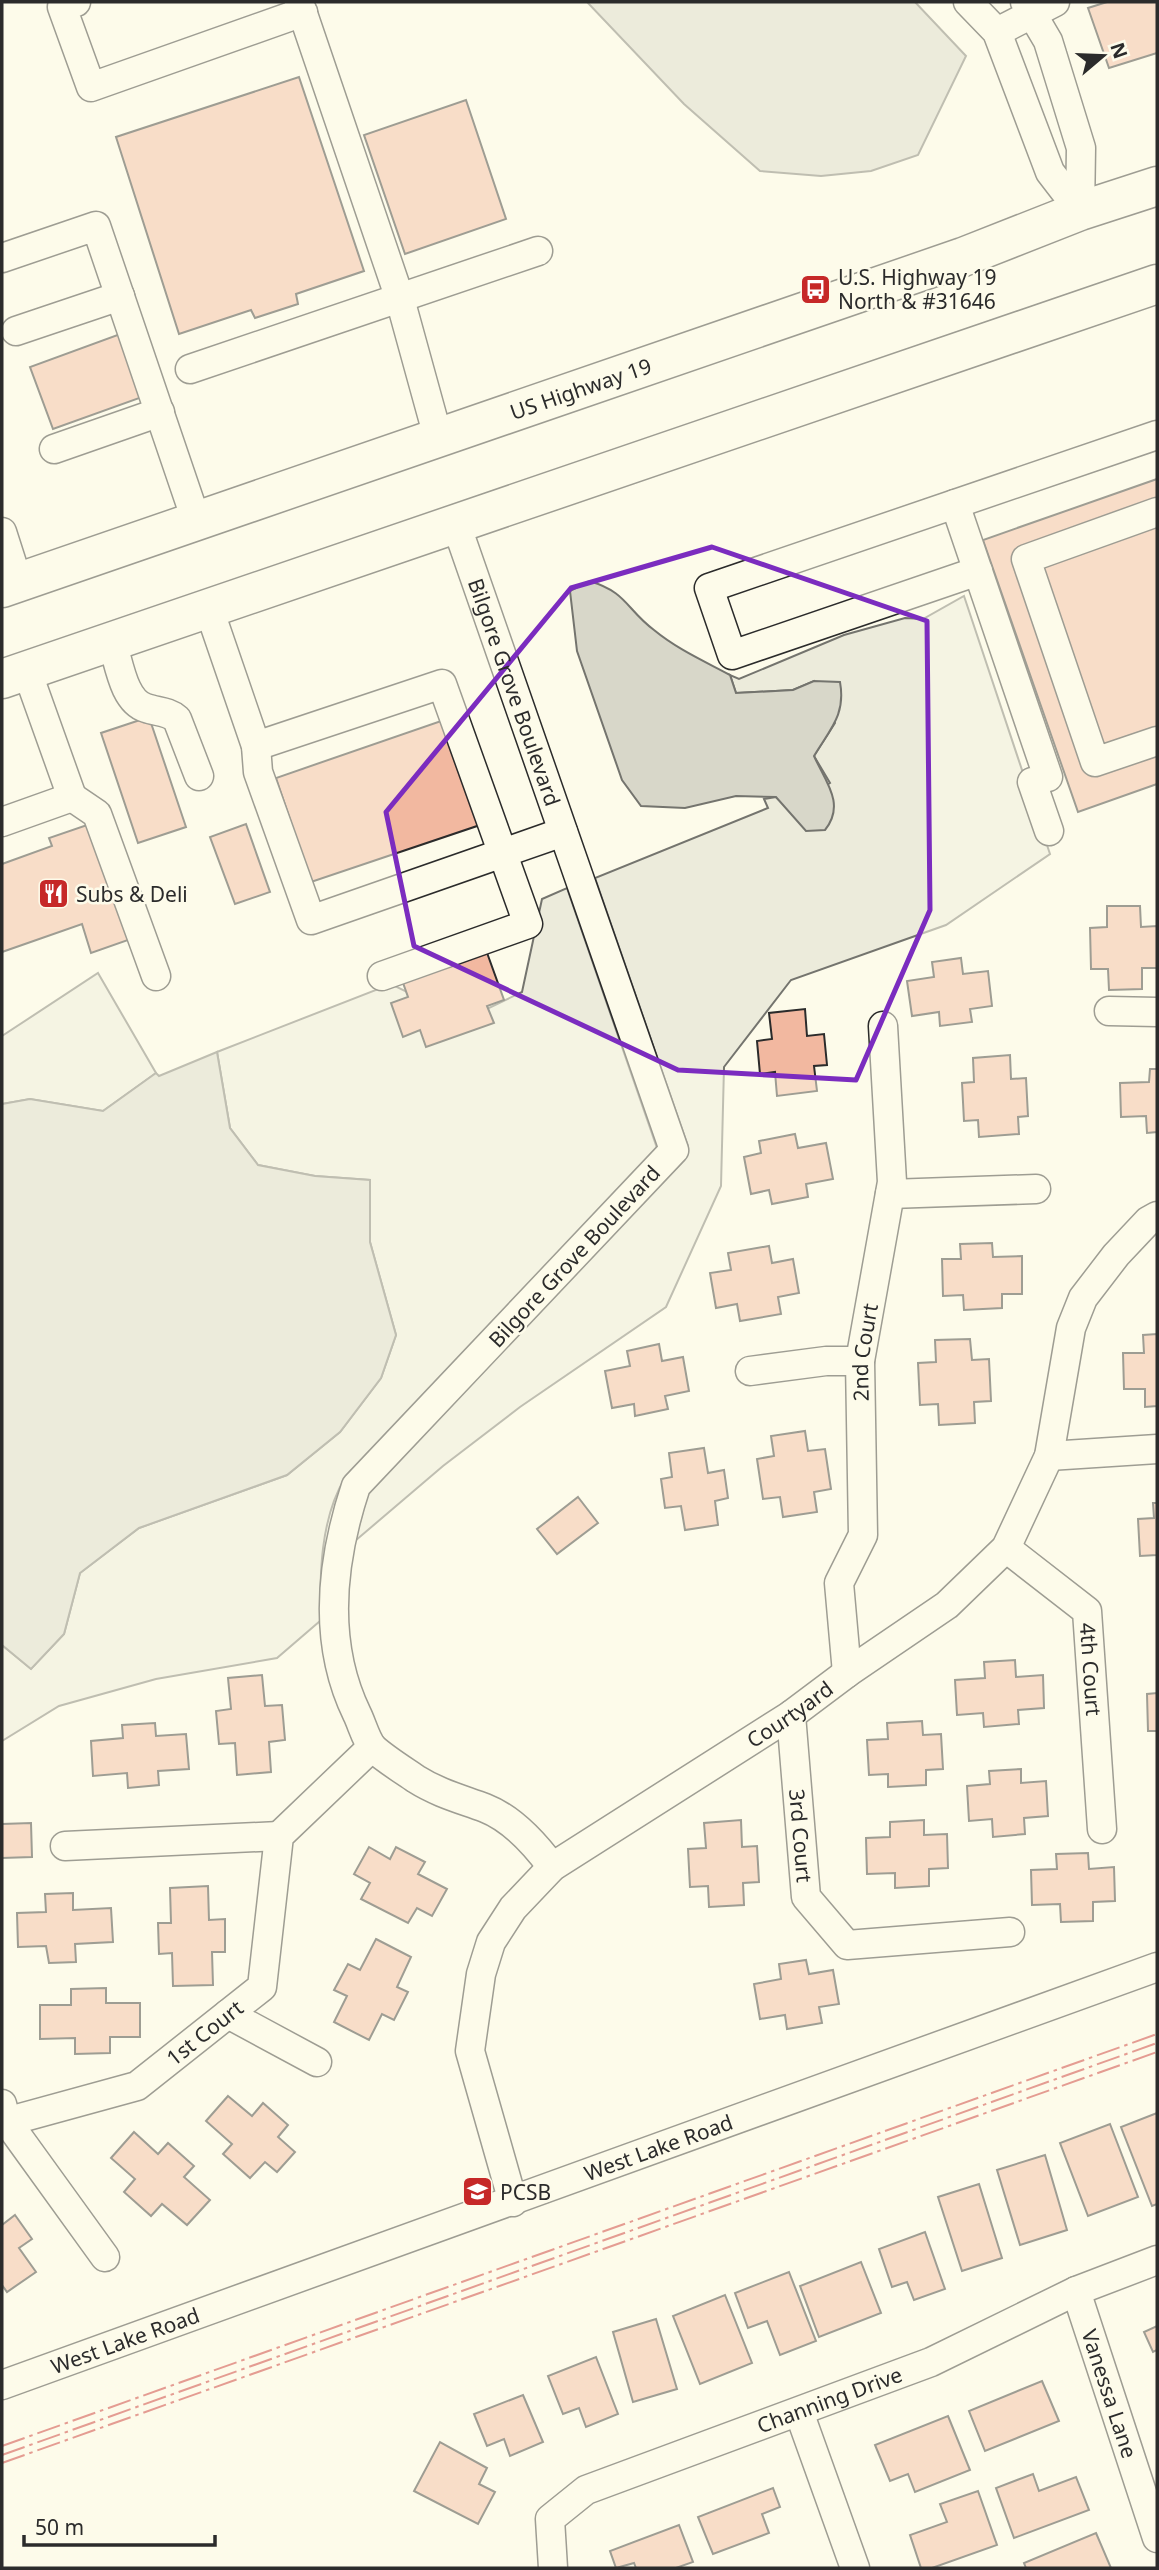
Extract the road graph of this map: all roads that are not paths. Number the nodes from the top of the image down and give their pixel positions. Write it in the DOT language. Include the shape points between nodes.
graph roads {
  1 [pos="76,2"];
  2 [pos="968,2"];
  3 [pos="1037,5"];
  4 [pos="301,7"];
  5 [pos="997,32"];
  6 [pos="1157,186"];
  7 [pos="1080,211"];
  8 [pos="538,251"];
  9 [pos="2,258"];
  10 [pos="1157,284"];
  11 [pos="120,296"];
  12 [pos="400,299"];
  13 [pos="16,331"];
  14 [pos="190,369"];
  15 [pos="159,412"];
  16 [pos="1157,435"];
  17 [pos="438,436"];
  18 [pos="54,449"];
  19 [pos="955,503"];
  20 [pos="1157,512"];
  21 [pos="196,520"];
  22 [pos="456,524"];
  23 [pos="2,532"];
  24 [pos="978,571"];
  25 [pos="10,585"];
  26 [pos="209,608"];
  27 [pos="112,642"];
  28 [pos="14,675"];
  29 [pos="1157,741"];
  30 [pos="256,746"];
  31 [pos="199,776"];
  32 [pos="72,797"];
  33 [pos="2,822"];
  34 [pos="1049,831"];
  35 [pos="563,832"];
  36 [pos="505,853"];
  37 [pos="156,975"];
  38 [pos="382,975"];
  39 [pos="1109,1011"];
  40 [pos="1157,1012"];
  41 [pos="883,1026"];
  42 [pos="1036,1189"];
  43 [pos="890,1194"];
  44 [pos="1157,1216"];
  45 [pos="860,1361"];
  46 [pos="750,1371"];
  47 [pos="1157,1449"];
  48 [pos="1049,1455"];
  49 [pos="1006,1548"];
  50 [pos="847,1673"];
  51 [pos="791,1716"];
  52 [pos="372,1747"];
  53 [pos="1102,1829"];
  54 [pos="279,1836"];
  55 [pos="65,1846"];
  56 [pos="552,1867"];
  57 [pos="1010,1932"];
  58 [pos="1157,1968"];
  59 [pos="228,2014"];
  60 [pos="317,2062"];
  61 [pos="3,2115"];
  62 [pos="513,2202"];
  63 [pos="105,2257"];
  64 [pos="1157,2260"];
  65 [pos="1076,2291"];
  66 [pos="2,2385"];
  67 [pos="799,2412"];
  68 [pos="1157,2538"];
  69 [pos="553,2568"];
  70 [pos="855,2568"];
  1 -- 4 [label="street" via="62,7 91,88"];
  2 -- 5 [label="street"];
  3 -- 5 [label="street"];
  3 -- 7 [label="street" via="1081,148"];
  4 -- 12 [label="street"];
  5 -- 7 [label="street" via="1050,172"];
  6 -- 7 [label="highway, US Highway 19"];
  7 -- 17 [label="highway, US Highway 19" via="963,257"];
  8 -- 12 [label="street"];
  9 -- 11 [label="street" via="96,226"];
  10 -- 22 [label="highway"];
  11 -- 13 [label="street"];
  11 -- 15 [label="street"];
  12 -- 14 [label="street"];
  12 -- 17 [label="street"];
  15 -- 18 [label="street"];
  15 -- 21 [label="street"];
  16 -- 19 [label="street"];
  17 -- 21 [label="highway, US Highway 19"];
  19 -- 24 [label="street"];
  19 -- 24 [label="street" via="709,588 712,599 732,655"];
  20 -- 29 [label="street" via="1026,559 1095,762"];
  21 -- 25 [label="highway, US Highway 19"];
  22 -- 26 [label="highway"];
  22 -- 35 [label="street, Bilgore Grove Boulevard"];
  23 -- 25 [label="street"];
  24 -- 34 [label="street" via="1048,777 1032,782"];
  26 -- 27 [label="highway"];
  26 -- 30 [label="street"];
  27 -- 28 [label="highway"];
  27 -- 31 [label="street" via="130,695 137,704 177,719"];
  28 -- 32 [label="street"];
  30 -- 36 [label="street" via="442,684"];
  30 -- 36 [label="street" via="258,772 311,920"];
  32 -- 33 [label="street"];
  32 -- 37 [label="street" via="97,814"];
  35 -- 36 [label="street"];
  35 -- 52 [label="street, Bilgore Grove Boulevard" via="674,1150 356,1486 335,1569 335,1641 340,1671"];
  36 -- 38 [label="street" via="528,924"];
  39 -- 40 [label="street"];
  41 -- 43 [label="street, 2nd Court"];
  42 -- 43 [label="street"];
  43 -- 45 [label="street, 2nd Court"];
  44 -- 48 [label="street, Courtyard" via="1116,1255 1083,1298 1071,1328"];
  45 -- 46 [label="street"];
  45 -- 50 [label="street, 2nd Court" via="863,1535 839,1583"];
  47 -- 48 [label="street"];
  48 -- 49 [label="street, Courtyard"];
  49 -- 50 [label="street, Courtyard" via="947,1605"];
  49 -- 53 [label="street, 4th Court" via="1087,1611"];
  50 -- 51 [label="street, Courtyard"];
  51 -- 56 [label="street, Courtyard"];
  51 -- 57 [label="street, 3rd Court" via="806,1897 847,1945"];
  52 -- 54 [label="street"];
  52 -- 56 [label="street" via="417,1780 488,1809 512,1824 535,1843"];
  54 -- 55 [label="street"];
  54 -- 59 [label="street, 1st Court" via="262,1987"];
  56 -- 62 [label="street, Courtyard" via="513,1908 491,1942 481,1974 470,2051"];
  58 -- 62 [label="street, West Lake Road"];
  59 -- 60 [label="street"];
  59 -- 61 [label="street, 1st Court" via="136,2086"];
  61 -- 63 [label="street"];
  62 -- 66 [label="street, West Lake Road"];
  64 -- 65 [label="street, Channing Drive"];
  65 -- 67 [label="street, Channing Drive" via="932,2362"];
  65 -- 68 [label="street, Vanessa Lane"];
  67 -- 69 [label="street, Channing Drive" via="586,2490 550,2519"];
  67 -- 70 [label="street"];
}
